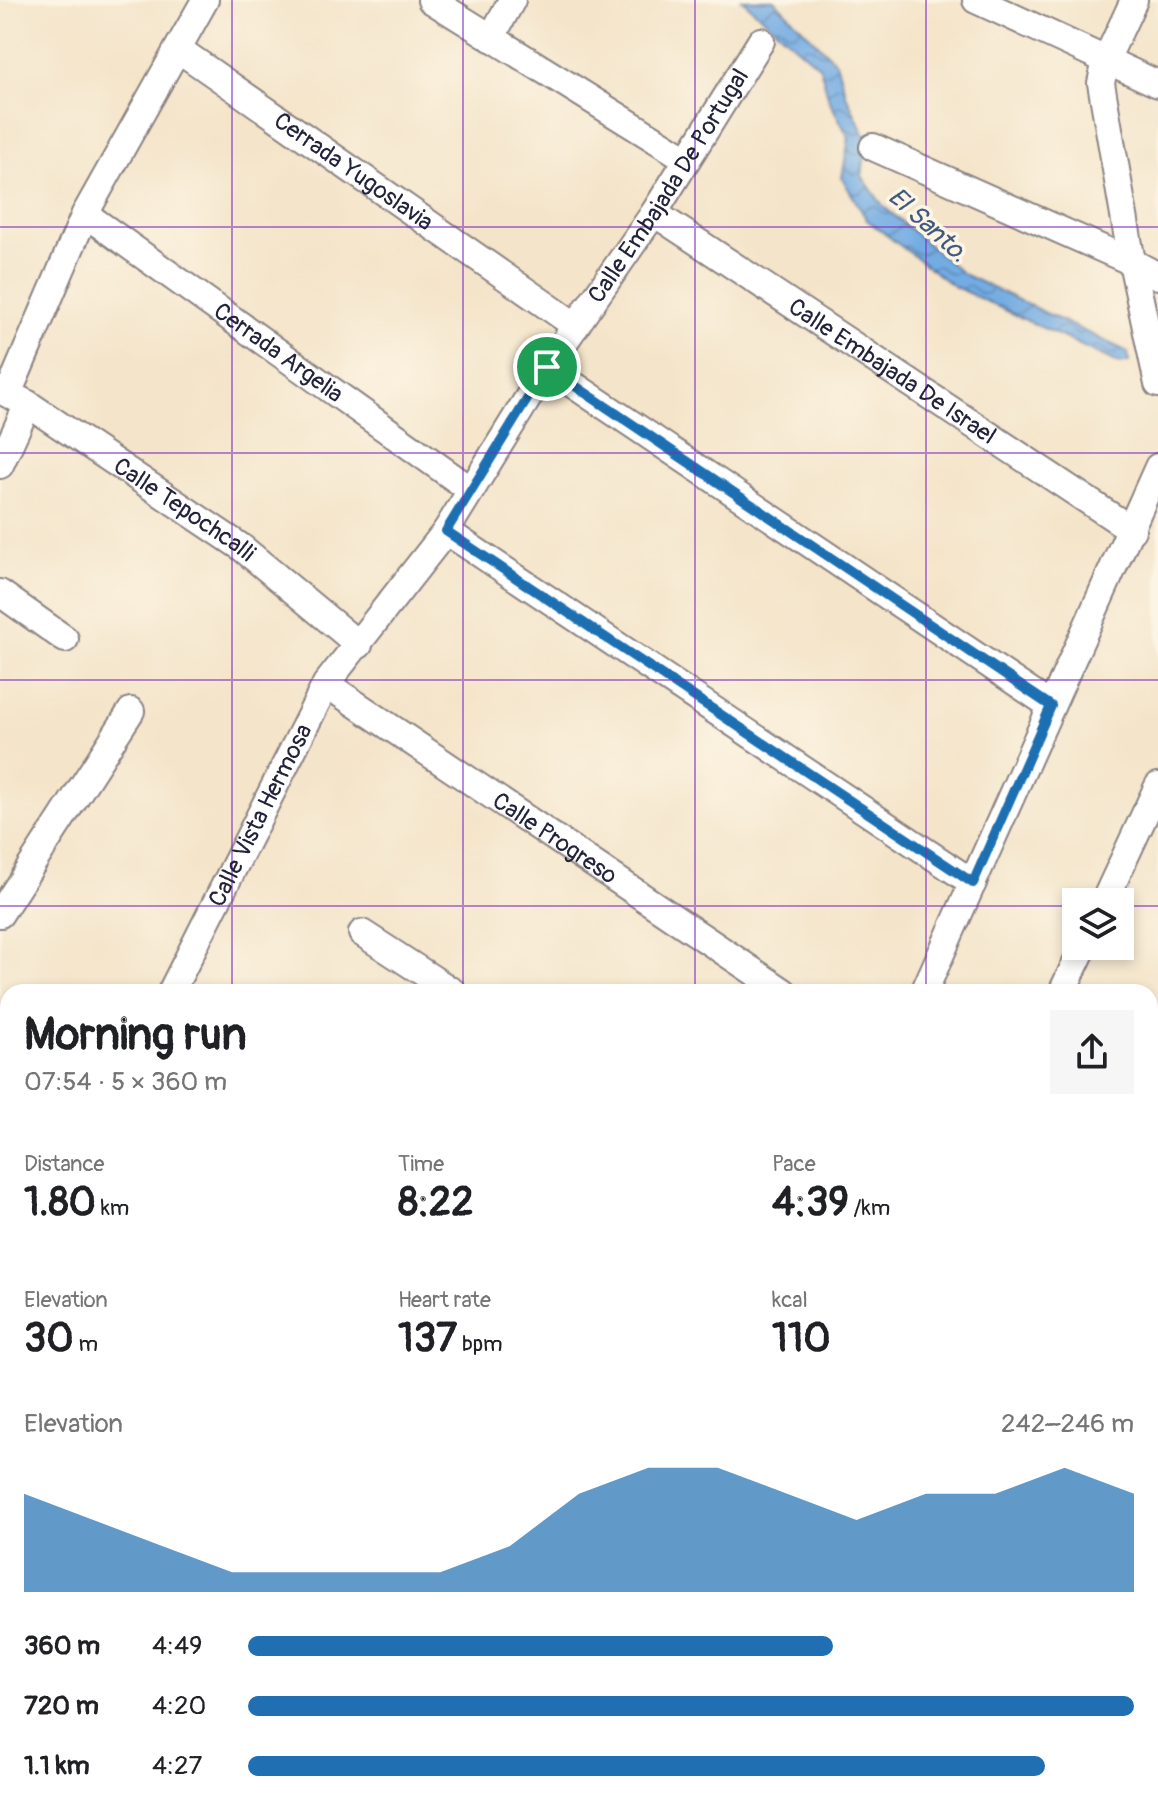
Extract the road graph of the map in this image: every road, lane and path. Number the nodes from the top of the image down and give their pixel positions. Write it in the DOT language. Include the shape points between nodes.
graph roads {
  1 [pos="205,0"];
  2 [pos="431,0"];
  3 [pos="512,0"];
  4 [pos="976,0"];
  5 [pos="1134,0"];
  6 [pos="491,38"];
  7 [pos="761,41"];
  8 [pos="178,49"];
  9 [pos="1106,60"];
  10 [pos="1158,84"];
  11 [pos="873,147"];
  12 [pos="687,159"];
  13 [pos="654,213"];
  14 [pos="85,214"];
  15 [pos="1132,262"];
  16 [pos="1158,276"];
  17 [pos="576,326"];
  18 [pos="547,367"];
  19 [pos="1158,384"];
  20 [pos="12,396"];
  21 [pos="0,465"];
  22 [pos="1158,467"];
  23 [pos="471,490"];
  24 [pos="1132,530"];
  25 [pos="446,531"];
  26 [pos="0,593"];
  27 [pos="65,639"];
  28 [pos="359,645"];
  29 [pos="326,684"];
  30 [pos="1051,706"];
  31 [pos="131,711"];
  32 [pos="1158,786"];
  33 [pos="973,883"];
  34 [pos="1111,888"];
  35 [pos="0,914"];
  36 [pos="362,933"];
  37 [pos="1077,960"];
  38 [pos="175,984"];
  39 [pos="441,984"];
  40 [pos="772,984"];
  41 [pos="928,984"];
  42 [pos="1066,984"];
  1 -- 8 [label="street"];
  2 -- 6 [label="street"];
  3 -- 6 [label="street"];
  4 -- 9 [label="street"];
  5 -- 9 [label="street"];
  6 -- 12 [label="street"];
  7 -- 12 [label="street, Calle Embajada De Portugal"];
  8 -- 14 [label="street"];
  8 -- 17 [label="street, Cerrada Yugoslavia"];
  9 -- 10 [label="street"];
  9 -- 15 [label="street" via="1101,83"];
  11 -- 15 [label="street"];
  12 -- 13 [label="street, Calle Embajada De Portugal"];
  13 -- 17 [label="street, Calle Embajada De Portugal"];
  13 -- 24 [label="street, Calle Embajada De Israel"];
  14 -- 20 [label="street"];
  14 -- 23 [label="street, Cerrada Argelia"];
  15 -- 16 [label="street"];
  15 -- 19 [label="street"];
  17 -- 18 [label="street, Calle Embajada De Portugal"];
  18 -- 23 [label="street, Calle Embajada De Portugal"];
  18 -- 30 [label="street"];
  20 -- 21 [label="street"];
  20 -- 28 [label="street, Calle Tepochcalli" via="241,547"];
  22 -- 24 [label="street"];
  23 -- 25 [label="street, Calle Embajada De Portugal"];
  24 -- 30 [label="street"];
  25 -- 28 [label="street, Calle Embajada De Portugal"];
  25 -- 33 [label="street"];
  26 -- 27 [label="street"];
  28 -- 29 [label="street, Calle Vista Hermosa"];
  29 -- 38 [label="street, Calle Vista Hermosa"];
  29 -- 40 [label="street, Calle Progreso"];
  30 -- 33 [label="street"];
  31 -- 35 [label="street"];
  32 -- 34 [label="street"];
  33 -- 41 [label="street"];
  36 -- 39 [label="street"];
  37 -- 42 [label="street"];
}
